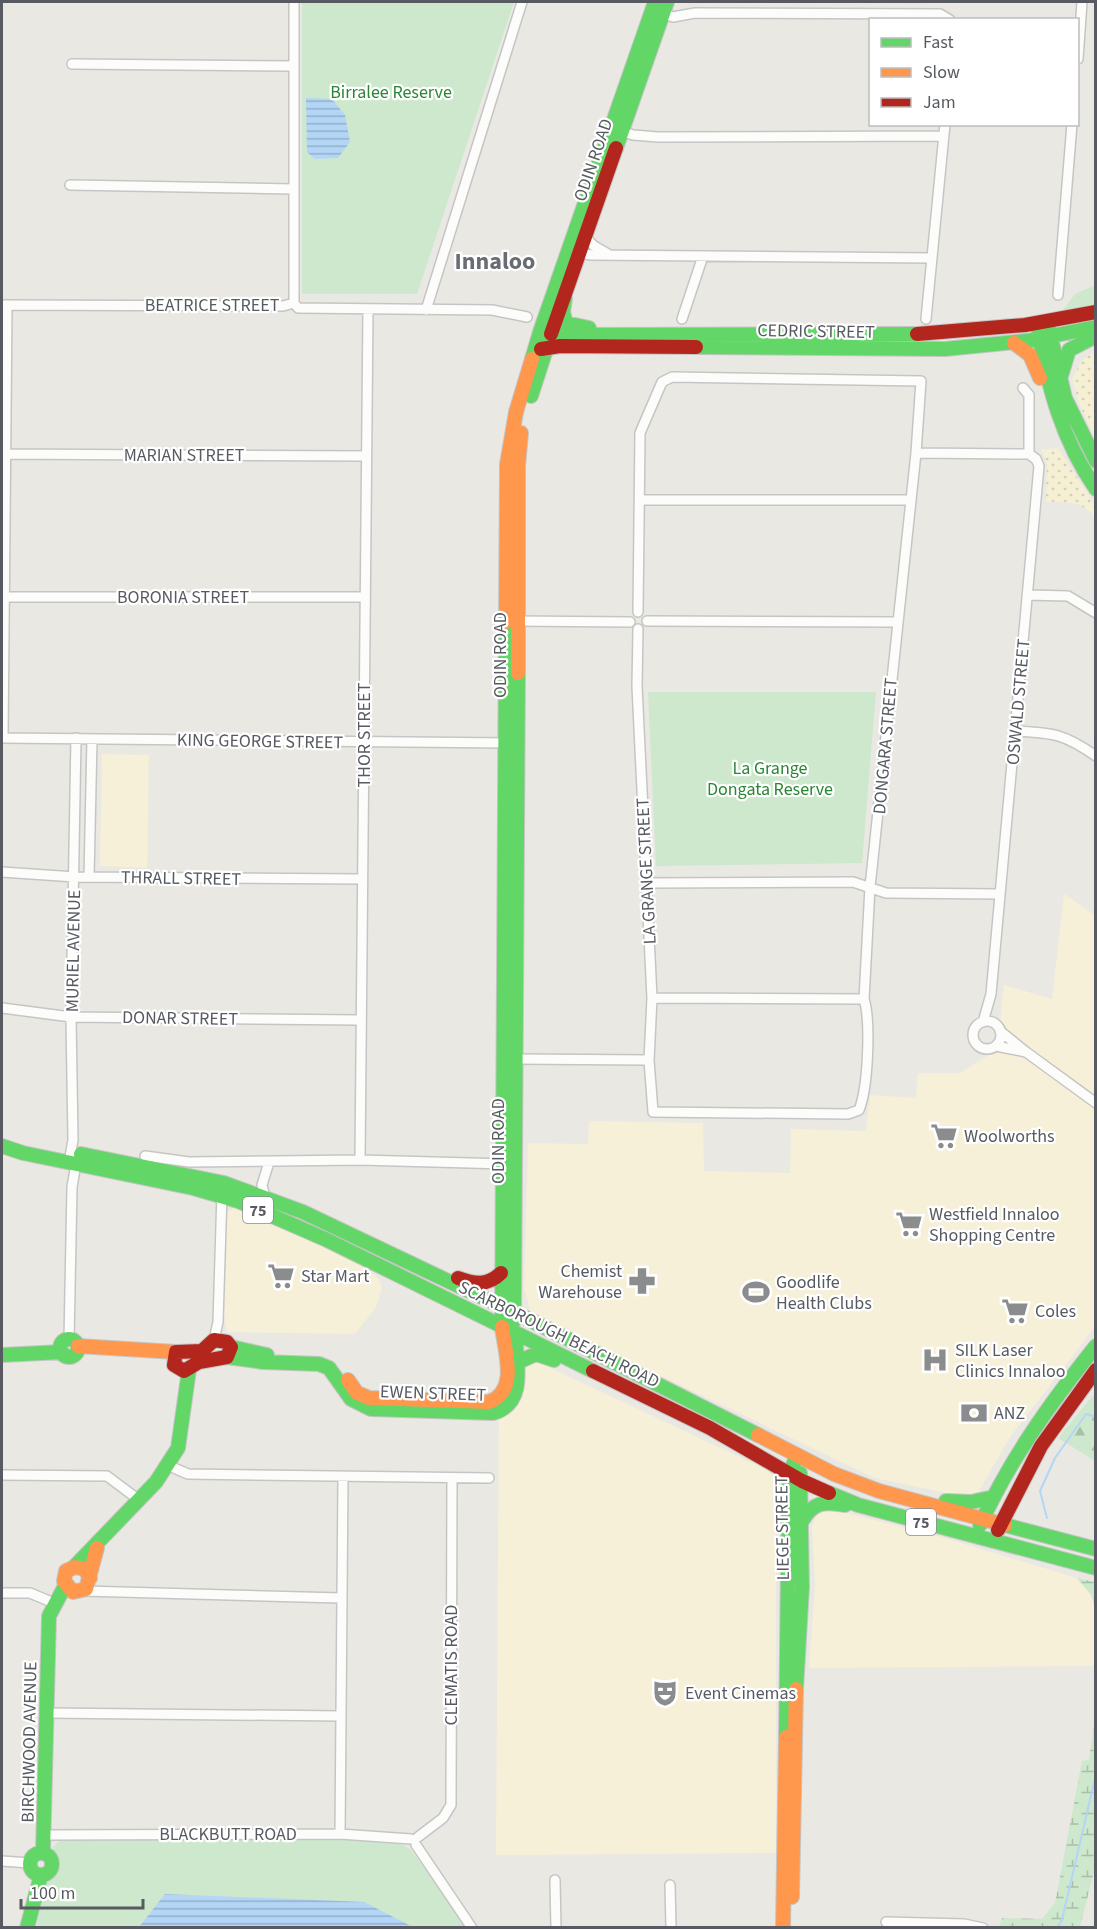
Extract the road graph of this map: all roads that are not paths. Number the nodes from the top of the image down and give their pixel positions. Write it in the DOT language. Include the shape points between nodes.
graph roads {
  1 [pos="294,2"];
  2 [pos="522,2"];
  3 [pos="875,2"];
  4 [pos="1082,2"];
  5 [pos="660,5"];
  6 [pos="875,13"];
  7 [pos="947,18"];
  8 [pos="1079,36"];
  9 [pos="72,64"];
  10 [pos="292,66"];
  11 [pos="617,126"];
  12 [pos="945,126"];
  13 [pos="1072,126"];
  14 [pos="944,136"];
  15 [pos="70,184"];
  16 [pos="293,189"];
  17 [pos="581,234"];
  18 [pos="574,252"];
  19 [pos="608,254"];
  20 [pos="703,256"];
  21 [pos="932,258"];
  22 [pos="1058,295"];
  23 [pos="565,298"];
  24 [pos="294,303"];
  25 [pos="4,305"];
  26 [pos="368,309"];
  27 [pos="426,310"];
  28 [pos="1095,312"];
  29 [pos="527,317"];
  30 [pos="682,319"];
  31 [pos="926,319"];
  32 [pos="1042,322"];
  33 [pos="1095,327"];
  34 [pos="546,333"];
  35 [pos="628,333"];
  36 [pos="1095,336"];
  37 [pos="1045,338"];
  38 [pos="1014,343"];
  39 [pos="541,349"];
  40 [pos="1061,385"];
  41 [pos="1023,388"];
  42 [pos="1056,414"];
  43 [pos="916,453"];
  44 [pos="3,454"];
  45 [pos="1029,454"];
  46 [pos="366,456"];
  47 [pos="1095,461"];
  48 [pos="1095,489"];
  49 [pos="640,500"];
  50 [pos="909,500"];
  51 [pos="1027,595"];
  52 [pos="2,597"];
  53 [pos="364,597"];
  54 [pos="638,612"];
  55 [pos="1095,613"];
  56 [pos="512,621"];
  57 [pos="646,621"];
  58 [pos="630,622"];
  59 [pos="896,622"];
  60 [pos="638,629"];
  61 [pos="1017,730"];
  62 [pos="2,738"];
  63 [pos="76,738"];
  64 [pos="92,739"];
  65 [pos="364,742"];
  66 [pos="511,743"];
  67 [pos="1095,756"];
  68 [pos="2,872"];
  69 [pos="75,877"];
  70 [pos="89,877"];
  71 [pos="361,879"];
  72 [pos="646,883"];
  73 [pos="870,887"];
  74 [pos="1000,894"];
  75 [pos="991,994"];
  76 [pos="652,998"];
  77 [pos="864,999"];
  78 [pos="2,1008"];
  79 [pos="71,1017"];
  80 [pos="360,1020"];
  81 [pos="983,1022"];
  82 [pos="997,1027"];
  83 [pos="996,1046"];
  84 [pos="1026,1052"];
  85 [pos="509,1059"];
  86 [pos="649,1060"];
  87 [pos="1095,1103"];
  88 [pos="653,1112"];
  89 [pos="2,1144"];
  90 [pos="146,1156"];
  91 [pos="72,1160"];
  92 [pos="360,1160"];
  93 [pos="269,1162"];
  94 [pos="501,1164"];
  95 [pos="516,1164"];
  96 [pos="222,1189"];
  97 [pos="265,1197"];
  98 [pos="515,1220"];
  99 [pos="380,1248"];
  100 [pos="501,1273"];
  101 [pos="508,1310"];
  102 [pos="530,1320"];
  103 [pos="508,1330"];
  104 [pos="225,1346"];
  105 [pos="1095,1346"];
  106 [pos="69,1347"];
  107 [pos="2,1349"];
  108 [pos="2,1355"];
  109 [pos="516,1363"];
  110 [pos="179,1365"];
  111 [pos="1095,1370"];
  112 [pos="612,1382"];
  113 [pos="471,1407"];
  114 [pos="1043,1446"];
  115 [pos="796,1456"];
  116 [pos="167,1465"];
  117 [pos="789,1474"];
  118 [pos="2,1475"];
  119 [pos="343,1477"];
  120 [pos="452,1478"];
  121 [pos="489,1478"];
  122 [pos="802,1480"];
  123 [pos="901,1497"];
  124 [pos="994,1497"];
  125 [pos="139,1500"];
  126 [pos="866,1508"];
  127 [pos="983,1518"];
  128 [pos="802,1521"];
  129 [pos="1002,1522"];
  130 [pos="1020,1527"];
  131 [pos="976,1536"];
  132 [pos="101,1540"];
  133 [pos="994,1541"];
  134 [pos="1095,1549"];
  135 [pos="74,1567"];
  136 [pos="1095,1568"];
  137 [pos="81,1586"];
  138 [pos="2,1593"];
  139 [pos="341,1598"];
  140 [pos="54,1603"];
  141 [pos="49,1633"];
  142 [pos="46,1713"];
  143 [pos="340,1716"];
  144 [pos="340,1834"];
  145 [pos="45,1835"];
  146 [pos="415,1840"];
  147 [pos="43,1852"];
  148 [pos="2,1861"];
  149 [pos="30,1863"];
  150 [pos="41,1875"];
  151 [pos="555,1880"];
  152 [pos="670,1885"];
  153 [pos="886,1923"];
  154 [pos="27,1928"];
  155 [pos="472,1928"];
  156 [pos="556,1928"];
  157 [pos="671,1928"];
  158 [pos="783,1928"];
  159 [pos="789,1928"];
  160 [pos="984,1928"];
  1 -- 10 [label="street"];
  2 -- 27 [label="street"];
  3 -- 6 [label="street"];
  4 -- 8 [label="street"];
  5 -- 6 [label="street" via="695,13"];
  5 -- 11 [label="main road, ODIN ROAD"];
  6 -- 7 [label="street" via="940,14"];
  9 -- 10 [label="street"];
  10 -- 16 [label="street"];
  11 -- 14 [label="street" via="645,136"];
  11 -- 17 [label="main road, ODIN ROAD"];
  12 -- 14 [label="street"];
  13 -- 22 [label="street"];
  14 -- 21 [label="street"];
  15 -- 16 [label="street"];
  16 -- 24 [label="street"];
  17 -- 18 [label="main road, ODIN ROAD"];
  17 -- 19 [label="street"];
  18 -- 19 [label="street"];
  18 -- 23 [label="main road, ODIN ROAD"];
  18 -- 34 [label="main road, ODIN ROAD"];
  19 -- 20 [label="street"];
  20 -- 21 [label="street"];
  20 -- 30 [label="street"];
  21 -- 31 [label="street"];
  23 -- 34 [label="main road, ODIN ROAD"];
  23 -- 35 [label="main road" via="566,323"];
  24 -- 25 [label="street, BEATRICE STREET"];
  24 -- 26 [label="street, BEATRICE STREET" via="298,308"];
  25 -- 44 [label="street"];
  26 -- 27 [label="street, BEATRICE STREET"];
  26 -- 46 [label="street, THOR STREET"];
  27 -- 29 [label="street, BEATRICE STREET" via="492,310"];
  28 -- 32 [label="main road, CEDRIC STREET"];
  32 -- 35 [label="main road, CEDRIC STREET" via="934,334"];
  32 -- 37 [label="main road"];
  33 -- 37 [label="main road, CEDRIC STREET"];
  34 -- 35 [label="main road, CEDRIC STREET"];
  34 -- 39 [label="main road, ODIN ROAD"];
  36 -- 40 [label="main road" via="1069,350"];
  37 -- 38 [label="main road, CEDRIC STREET"];
  37 -- 40 [label="main road"];
  37 -- 42 [label="main road" via="1045,376"];
  38 -- 39 [label="main road, CEDRIC STREET" via="945,349"];
  38 -- 42 [label="main road" via="1030,355"];
  39 -- 56 [label="main road, ODIN ROAD" via="516,412 508,453"];
  40 -- 47 [label="main road"];
  41 -- 45 [label="street, OSWALD STREET" via="1029,395"];
  42 -- 48 [label="main road" via="1078,463"];
  43 -- 45 [label="street"];
  43 -- 49 [label="street, DONGARA STREET" via="921,381 672,377 662,382 640,433"];
  43 -- 50 [label="street, DONGARA STREET"];
  44 -- 46 [label="street, MARIAN STREET"];
  44 -- 52 [label="street"];
  45 -- 51 [label="street, OSWALD STREET" via="1039,466"];
  46 -- 53 [label="street, THOR STREET"];
  49 -- 50 [label="street"];
  49 -- 54 [label="street"];
  50 -- 59 [label="street, DONGARA STREET"];
  51 -- 55 [label="street" via="1068,596"];
  51 -- 61 [label="street, OSWALD STREET"];
  52 -- 53 [label="street, BORONIA STREET"];
  52 -- 62 [label="street"];
  53 -- 65 [label="street, THOR STREET"];
  54 -- 57 [label="street"];
  54 -- 58 [label="street"];
  56 -- 58 [label="street"];
  56 -- 66 [label="main road, ODIN ROAD"];
  57 -- 59 [label="street"];
  57 -- 60 [label="street"];
  58 -- 60 [label="street"];
  59 -- 73 [label="street, DONGARA STREET"];
  60 -- 72 [label="street, LA GRANGE STREET"];
  61 -- 67 [label="street" via="1070,739"];
  61 -- 74 [label="street, OSWALD STREET"];
  62 -- 63 [label="street, KING GEORGE STREET"];
  63 -- 64 [label="street, KING GEORGE STREET"];
  63 -- 69 [label="street, MURIEL AVENUE"];
  64 -- 65 [label="street, KING GEORGE STREET"];
  64 -- 70 [label="street"];
  65 -- 66 [label="street, KING GEORGE STREET"];
  65 -- 71 [label="street, THOR STREET"];
  66 -- 85 [label="main road, ODIN ROAD"];
  68 -- 69 [label="street, THRALL STREET"];
  69 -- 70 [label="street, THRALL STREET"];
  69 -- 79 [label="street, MURIEL AVENUE"];
  70 -- 71 [label="street, THRALL STREET"];
  71 -- 80 [label="street, THOR STREET"];
  72 -- 73 [label="street" via="853,882"];
  72 -- 76 [label="street, LA GRANGE STREET"];
  73 -- 74 [label="street" via="886,893"];
  73 -- 77 [label="street, DONGARA STREET"];
  74 -- 75 [label="street, OSWALD STREET"];
  75 -- 81 [label="street, OSWALD STREET"];
  75 -- 82 [label="street"];
  76 -- 77 [label="street"];
  76 -- 86 [label="street, LA GRANGE STREET"];
  77 -- 88 [label="street, DONGARA STREET" via="866,1059 859,1110 848,1114"];
  78 -- 79 [label="street, DONAR STREET"];
  79 -- 80 [label="street, DONAR STREET"];
  79 -- 91 [label="street, MURIEL AVENUE"];
  80 -- 92 [label="street, THOR STREET"];
  81 -- 82 [label="street"];
  81 -- 83 [label="street" via="973,1031 974,1040 984,1049"];
  82 -- 83 [label="street"];
  82 -- 84 [label="street"];
  83 -- 84 [label="street"];
  84 -- 87 [label="street"];
  85 -- 86 [label="street"];
  85 -- 94 [label="main road, ODIN ROAD"];
  85 -- 95 [label="main road, ODIN ROAD"];
  86 -- 88 [label="street, LA GRANGE STREET"];
  89 -- 91 [label="main road, SCARBOROUGH BEACH ROAD / 75"];
  90 -- 93 [label="street" via="189,1162"];
  91 -- 96 [label="main road, SCARBOROUGH BEACH ROAD / 75"];
  91 -- 106 [label="street, MURIEL AVENUE"];
  92 -- 93 [label="street"];
  92 -- 94 [label="street"];
  93 -- 97 [label="street" via="262,1185"];
  94 -- 95 [label="street"];
  94 -- 100 [label="main road, ODIN ROAD"];
  95 -- 98 [label="main road, ODIN ROAD"];
  96 -- 97 [label="main road, SCARBOROUGH BEACH ROAD / 75"];
  96 -- 103 [label="main road, SCARBOROUGH BEACH ROAD / 75"];
  96 -- 104 [label="street" via="219,1322"];
  97 -- 99 [label="main road, SCARBOROUGH BEACH ROAD / 75"];
  98 -- 101 [label="main road, ODIN ROAD"];
  98 -- 102 [label="main road" via="522,1235 524,1299"];
  99 -- 100 [label="main road" via="473,1284 491,1282"];
  99 -- 101 [label="main road, SCARBOROUGH BEACH ROAD / 75"];
  100 -- 101 [label="main road, ODIN ROAD"];
  101 -- 102 [label="main road, SCARBOROUGH BEACH ROAD / 75"];
  101 -- 103 [label="main road, ODIN ROAD"];
  102 -- 115 [label="main road, SCARBOROUGH BEACH ROAD / 75"];
  103 -- 109 [label="main road, EWEN STREET"];
  103 -- 112 [label="main road, SCARBOROUGH BEACH ROAD / 75"];
  103 -- 113 [label="main road, EWEN STREET" via="506,1391"];
  104 -- 110 [label="main road" via="209,1349"];
  104 -- 110 [label="main road, EWEN STREET" via="200,1362"];
  104 -- 113 [label="main road, EWEN STREET" via="263,1362 320,1364 329,1368 351,1399 363,1407"];
  105 -- 124 [label="main road" via="1058,1393"];
  106 -- 107 [label="main road"];
  106 -- 108 [label="main road"];
  106 -- 110 [label="main road" via="161,1357"];
  109 -- 112 [label="main road" via="536,1354 587,1377"];
  109 -- 113 [label="main road, EWEN STREET" via="517,1394 513,1402 493,1413"];
  110 -- 116 [label="main road, BIRCHWOOD AVENUE" via="184,1406 178,1448"];
  111 -- 114 [label="main road" via="1068,1404"];
  112 -- 117 [label="main road, SCARBOROUGH BEACH ROAD / 75" via="710,1428"];
  114 -- 129 [label="main road"];
  114 -- 130 [label="main road" via="1016,1515"];
  115 -- 117 [label="main road, LIEGE STREET"];
  115 -- 122 [label="main road, LIEGE STREET"];
  115 -- 123 [label="main road, SCARBOROUGH BEACH ROAD / 75"];
  116 -- 119 [label="street" via="188,1474"];
  116 -- 125 [label="main road, BIRCHWOOD AVENUE"];
  117 -- 122 [label="main road, SCARBOROUGH BEACH ROAD / 75"];
  117 -- 158 [label="main road, LIEGE STREET"];
  118 -- 125 [label="street" via="106,1476"];
  119 -- 120 [label="street"];
  119 -- 139 [label="street"];
  120 -- 121 [label="street"];
  120 -- 146 [label="street, CLEMATIS ROAD" via="450,1805 443,1818"];
  122 -- 126 [label="main road, SCARBOROUGH BEACH ROAD / 75"];
  122 -- 128 [label="main road, LIEGE STREET"];
  123 -- 124 [label="main road" via="956,1503"];
  123 -- 127 [label="main road, SCARBOROUGH BEACH ROAD / 75"];
  124 -- 127 [label="main road"];
  125 -- 132 [label="main road, BIRCHWOOD AVENUE"];
  126 -- 128 [label="main road" via="818,1503 809,1508"];
  126 -- 131 [label="main road, SCARBOROUGH BEACH ROAD / 75"];
  127 -- 129 [label="main road, SCARBOROUGH BEACH ROAD / 75"];
  127 -- 131 [label="main road"];
  128 -- 159 [label="main road, LIEGE STREET"];
  129 -- 130 [label="main road, SCARBOROUGH BEACH ROAD / 75"];
  129 -- 133 [label="main road"];
  130 -- 134 [label="main road, SCARBOROUGH BEACH ROAD / 75"];
  131 -- 133 [label="main road, SCARBOROUGH BEACH ROAD / 75"];
  132 -- 135 [label="main road, BIRCHWOOD AVENUE"];
  132 -- 137 [label="main road, BIRCHWOOD AVENUE"];
  133 -- 136 [label="main road, SCARBOROUGH BEACH ROAD / 75"];
  135 -- 137 [label="main road" via="86,1569"];
  135 -- 137 [label="main road, BIRCHWOOD AVENUE" via="65,1574"];
  137 -- 139 [label="street" via="110,1593"];
  137 -- 140 [label="main road, BIRCHWOOD AVENUE"];
  137 -- 141 [label="main road, BIRCHWOOD AVENUE" via="60,1607"];
  138 -- 140 [label="street" via="30,1593"];
  139 -- 143 [label="street"];
  140 -- 141 [label="main road, BIRCHWOOD AVENUE"];
  141 -- 142 [label="main road, BIRCHWOOD AVENUE"];
  142 -- 143 [label="street"];
  142 -- 145 [label="main road, BIRCHWOOD AVENUE"];
  143 -- 144 [label="street"];
  144 -- 145 [label="street, BLACKBUTT ROAD"];
  144 -- 146 [label="street, BLACKBUTT ROAD"];
  145 -- 147 [label="main road, BIRCHWOOD AVENUE"];
  146 -- 155 [label="street"];
  147 -- 149 [label="main road"];
  147 -- 150 [label="main road, BIRCHWOOD AVENUE" via="52,1860 52,1866 50,1872"];
  148 -- 149 [label="street"];
  149 -- 150 [label="main road" via="32,1870"];
  150 -- 154 [label="main road, BIRCHWOOD AVENUE"];
  151 -- 156 [label="street"];
  152 -- 157 [label="street"];
  153 -- 160 [label="street"];
}
